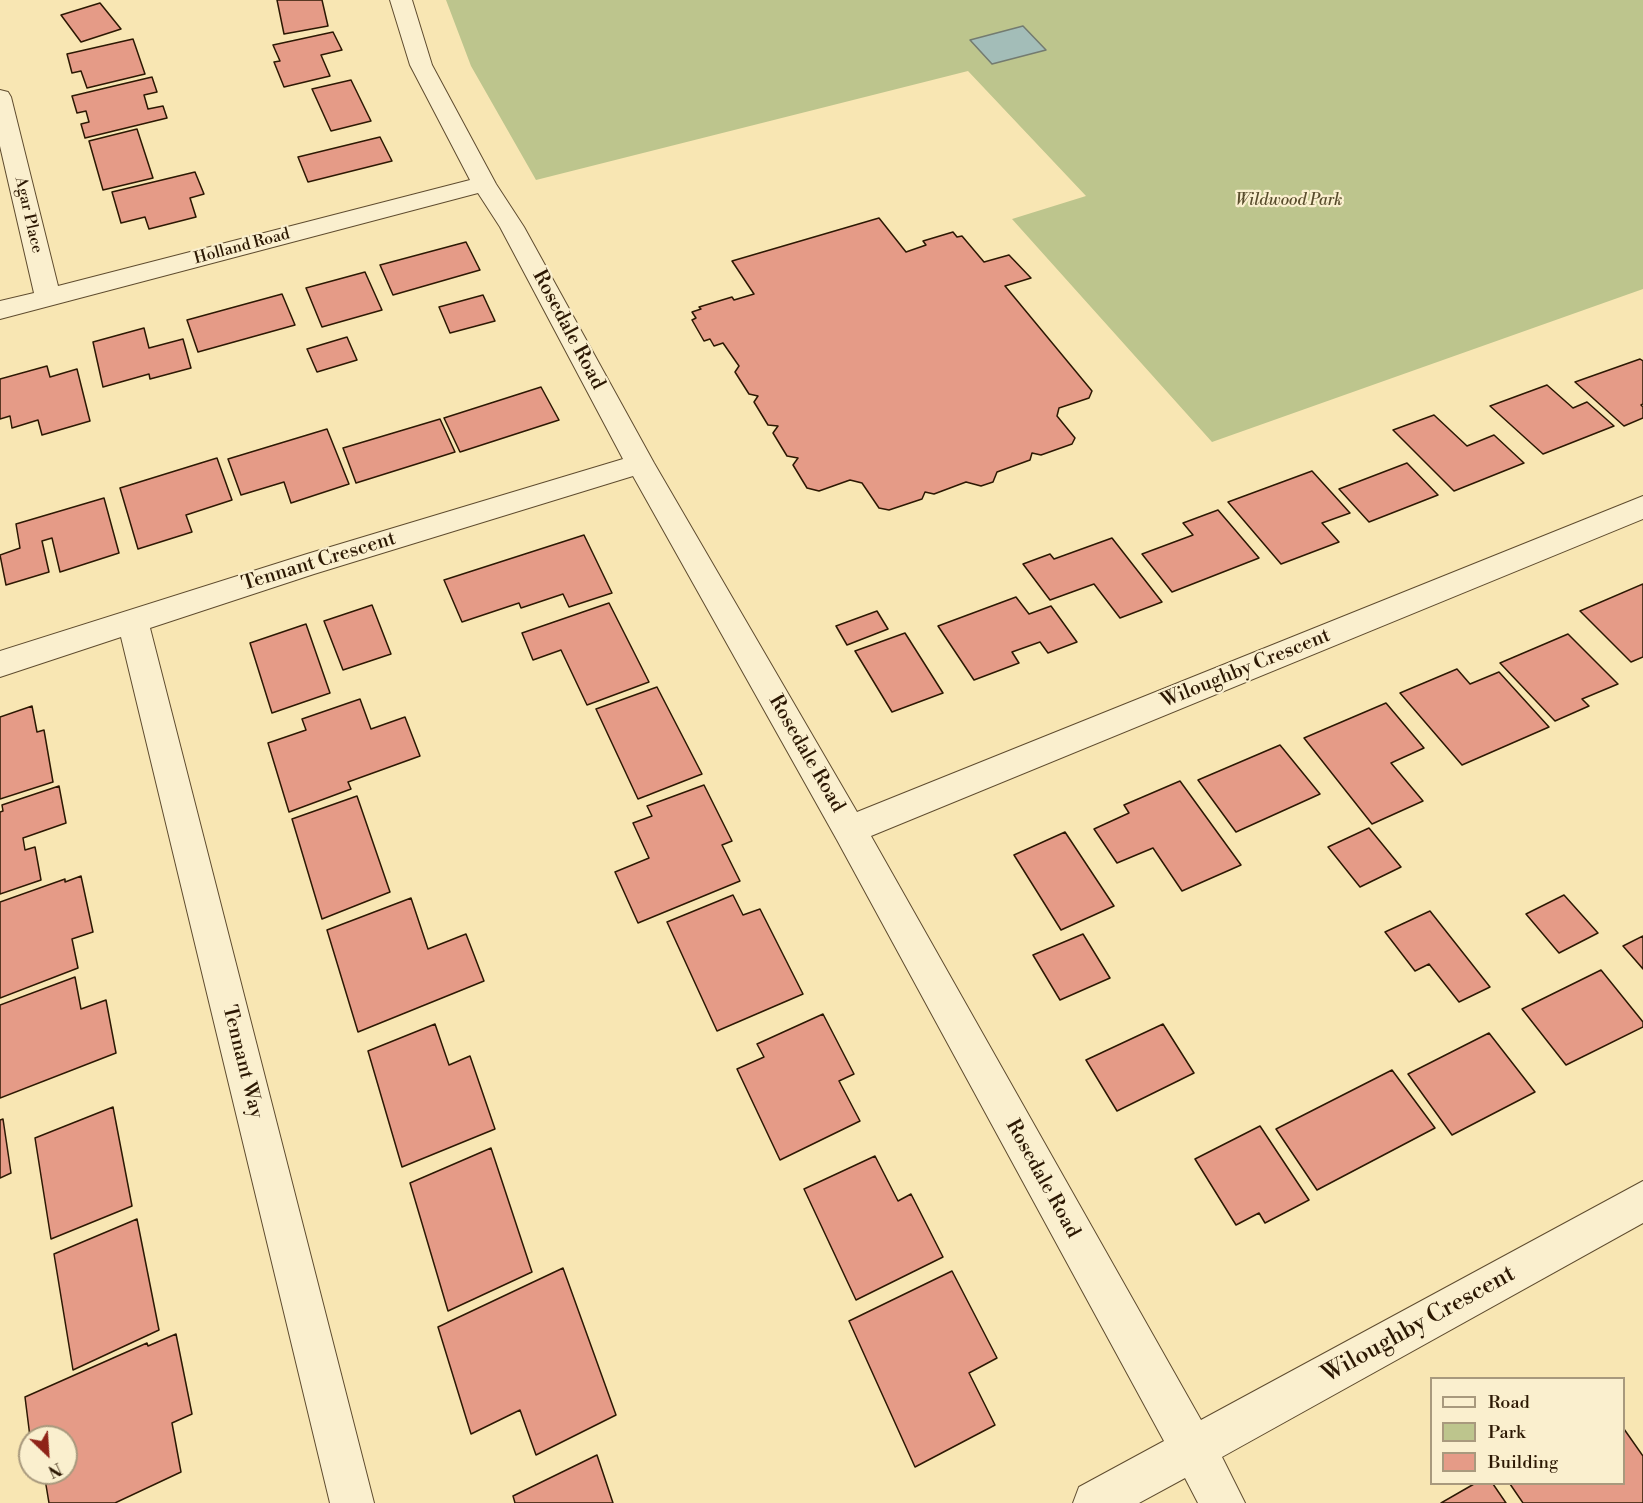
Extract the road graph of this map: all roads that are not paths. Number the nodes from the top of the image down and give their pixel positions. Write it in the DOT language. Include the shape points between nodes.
graph roads {
  1 [pos="401,0"];
  2 [pos="0,97"];
  3 [pos="484,184"];
  4 [pos="48,297"];
  5 [pos="0,310"];
  6 [pos="640,464"];
  7 [pos="1643,507"];
  8 [pos="133,621"];
  9 [pos="0,664"];
  10 [pos="849,830"];
  11 [pos="1643,1201"];
  12 [pos="1194,1450"];
  13 [pos="352,1503"];
  14 [pos="1095,1503"];
  15 [pos="1223,1503"];
  1 -- 3 [label="street, Rosedale Road" via="421,65"];
  2 -- 4 [label="street, Agar Place"];
  3 -- 4 [label="street, Holland Road"];
  3 -- 6 [label="street, Rosedale Road" via="512,227"];
  4 -- 5 [label="street, Holland Road"];
  6 -- 8 [label="street, Tennant Crescent"];
  6 -- 10 [label="street, Rosedale Road"];
  7 -- 10 [label="street, Wiloughby Crescent"];
  8 -- 9 [label="street, Tennant Crescent"];
  8 -- 13 [label="street, Tennant Way"];
  10 -- 12 [label="street, Rosedale Road"];
  11 -- 12 [label="street, Wiloughby Crescent"];
  12 -- 14 [label="street"];
  12 -- 15 [label="street, Rosedale Road"];
}
